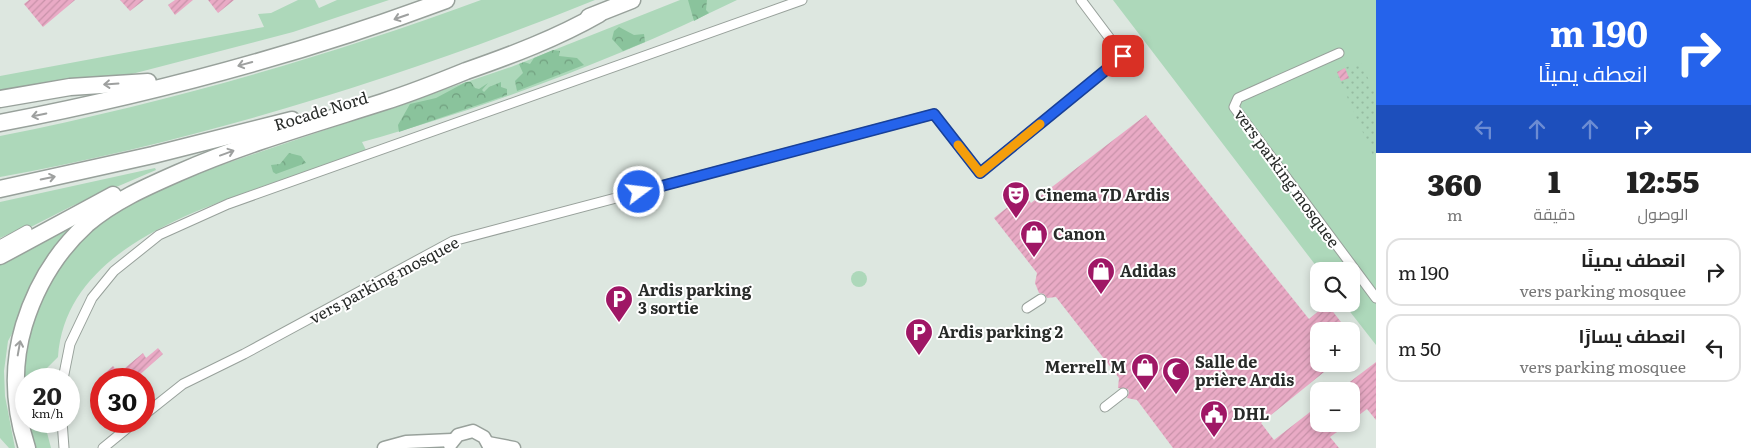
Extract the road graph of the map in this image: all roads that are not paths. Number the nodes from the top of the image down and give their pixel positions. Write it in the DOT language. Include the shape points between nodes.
graph roads {
  1 [pos="446,0"];
  2 [pos="632,0"];
  3 [pos="802,0"];
  4 [pos="1081,0"];
  5 [pos="599,14"];
  6 [pos="1339,53"];
  7 [pos="178,82"];
  8 [pos="0,99"];
  9 [pos="0,123"];
  10 [pos="202,163"];
  11 [pos="0,189"];
  12 [pos="27,230"];
  13 [pos="0,245"];
  14 [pos="0,256"];
  15 [pos="1376,298"];
  16 [pos="1041,299"];
  17 [pos="1027,308"];
  18 [pos="66,368"];
  19 [pos="1123,393"];
  20 [pos="155,406"];
  21 [pos="1105,407"];
  22 [pos="63,433"];
  23 [pos="121,433"];
  24 [pos="451,444"];
  25 [pos="489,445"];
  26 [pos="27,448"];
  27 [pos="64,448"];
  28 [pos="103,448"];
  29 [pos="384,448"];
  30 [pos="514,448"];
  1 -- 7 [label="highway, one-way" via="348,34"];
  2 -- 5 [label="highway, Rocade Nord"];
  3 -- 18 [label="street" via="228,204 159,235 114,271 92,298 70,344"];
  4 -- 20 [label="street, vers parking mosquee" via="1123,56 980,173 934,114 453,241 182,384"];
  10 -- 5 [label="highway, one-way" via="486,64 561,34"];
  11 -- 5 [label="highway, Rocade Nord, one-way" via="240,135 328,111"];
  6 -- 15 [label="street, vers parking mosquee" via="1238,98 1234,107"];
  7 -- 8 [label="highway, one-way" via="97,85"];
  7 -- 9 [label="highway, one-way"];
  10 -- 14 [label="highway" via="136,184"];
  26 -- 10 [label="highway, one-way" via="16,396 18,352 27,314 49,268 64,248 101,213 136,192"];
  12 -- 13 [label="street"];
  16 -- 17 [label="street"];
  19 -- 21 [label="street"];
  22 -- 27 [label="street"];
  23 -- 28 [label="street"];
  24 -- 25 [label="street" via="465,431 473,431 484,437"];
  24 -- 29 [label="street" via="406,442"];
  25 -- 30 [label="street"];
}
